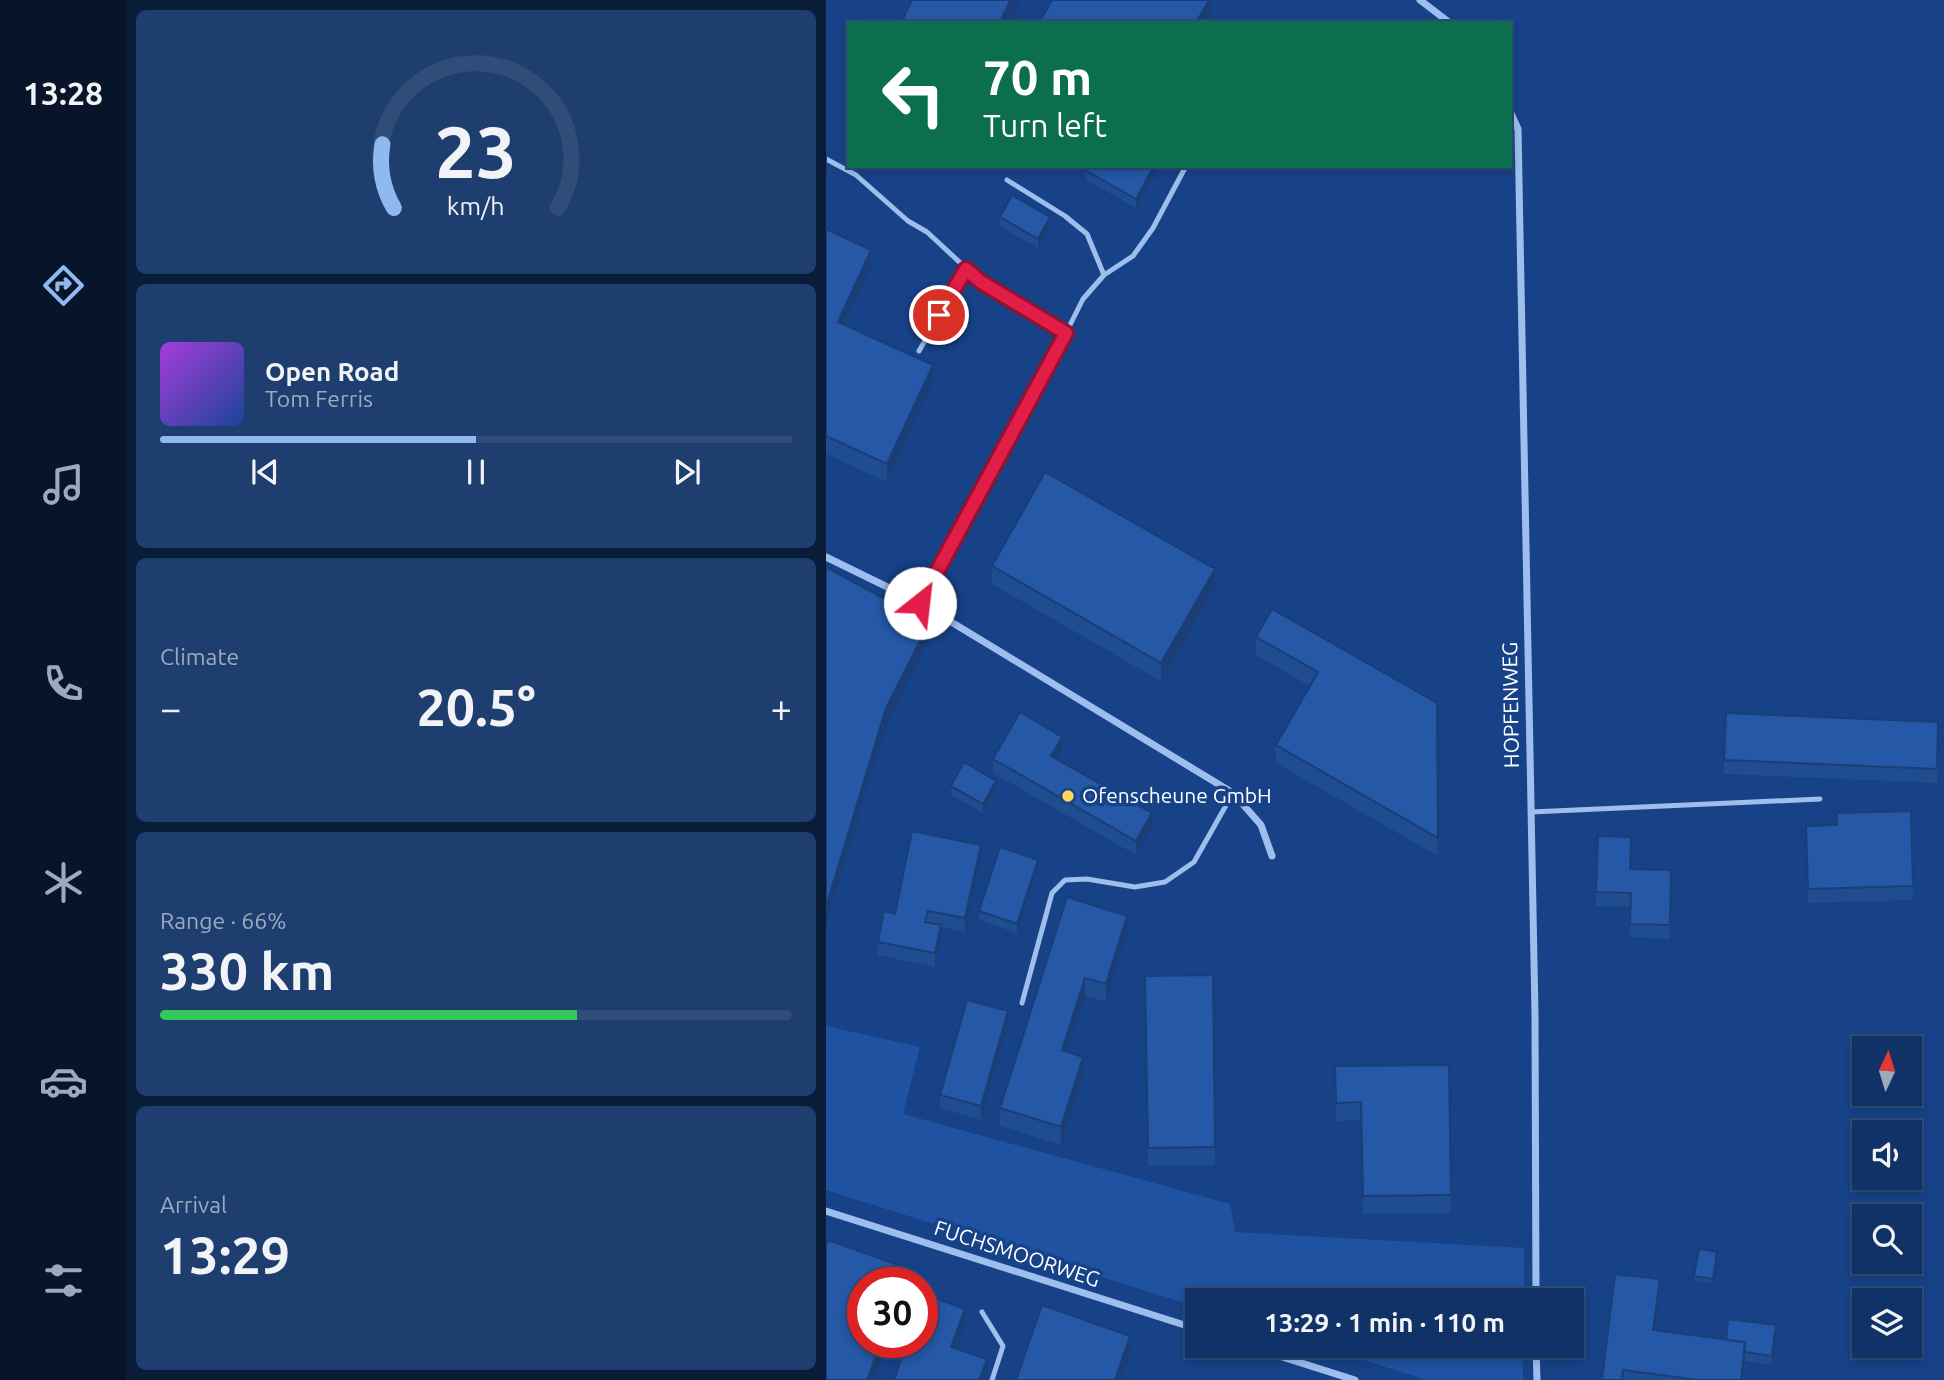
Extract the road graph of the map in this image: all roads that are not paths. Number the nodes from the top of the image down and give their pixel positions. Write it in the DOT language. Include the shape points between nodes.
graph roads {
  1 [pos="1420,0"];
  2 [pos="1447,21"];
  3 [pos="1512,116"];
  4 [pos="826,159"];
  5 [pos="1185,168"];
  6 [pos="1007,180"];
  7 [pos="966,269"];
  8 [pos="1104,275"];
  9 [pos="1066,333"];
  10 [pos="1059,347"];
  11 [pos="919,351"];
  12 [pos="826,557"];
  13 [pos="902,594"];
  14 [pos="920,603"];
  15 [pos="893,613"];
  16 [pos="1233,793"];
  17 [pos="1820,799"];
  18 [pos="1531,812"];
  19 [pos="1272,856"];
  20 [pos="1023,1003"];
  21 [pos="826,1211"];
  22 [pos="1536,1288"];
  23 [pos="982,1312"];
  24 [pos="1185,1325"];
  25 [pos="1286,1358"];
  26 [pos="1536,1358"];
  27 [pos="992,1380"];
  28 [pos="1355,1380"];
  29 [pos="1537,1380"];
  1 -- 2 [label="street"];
  3 -- 18 [label="street, HOPFENWEG" via="1518,129"];
  4 -- 7 [label="lane" via="856,175"];
  5 -- 8 [label="lane" via="1133,256"];
  6 -- 8 [label="lane" via="1087,234"];
  7 -- 9 [label="lane"];
  7 -- 11 [label="lane"];
  8 -- 9 [label="lane" via="1083,299"];
  9 -- 10 [label="lane"];
  10 -- 14 [label="street"];
  12 -- 13 [label="street"];
  13 -- 14 [label="street"];
  13 -- 15 [label="lane"];
  14 -- 16 [label="street"];
  16 -- 19 [label="street" via="1261,825"];
  16 -- 20 [label="lane" via="1194,862 1166,882 1135,887 1065,880 1052,893"];
  17 -- 18 [label="lane"];
  18 -- 22 [label="street, HOPFENWEG"];
  21 -- 24 [label="street, FUCHSMOORWEG"];
  23 -- 27 [label="lane" via="1003,1346"];
  25 -- 28 [label="street"];
  26 -- 29 [label="street"];
}
